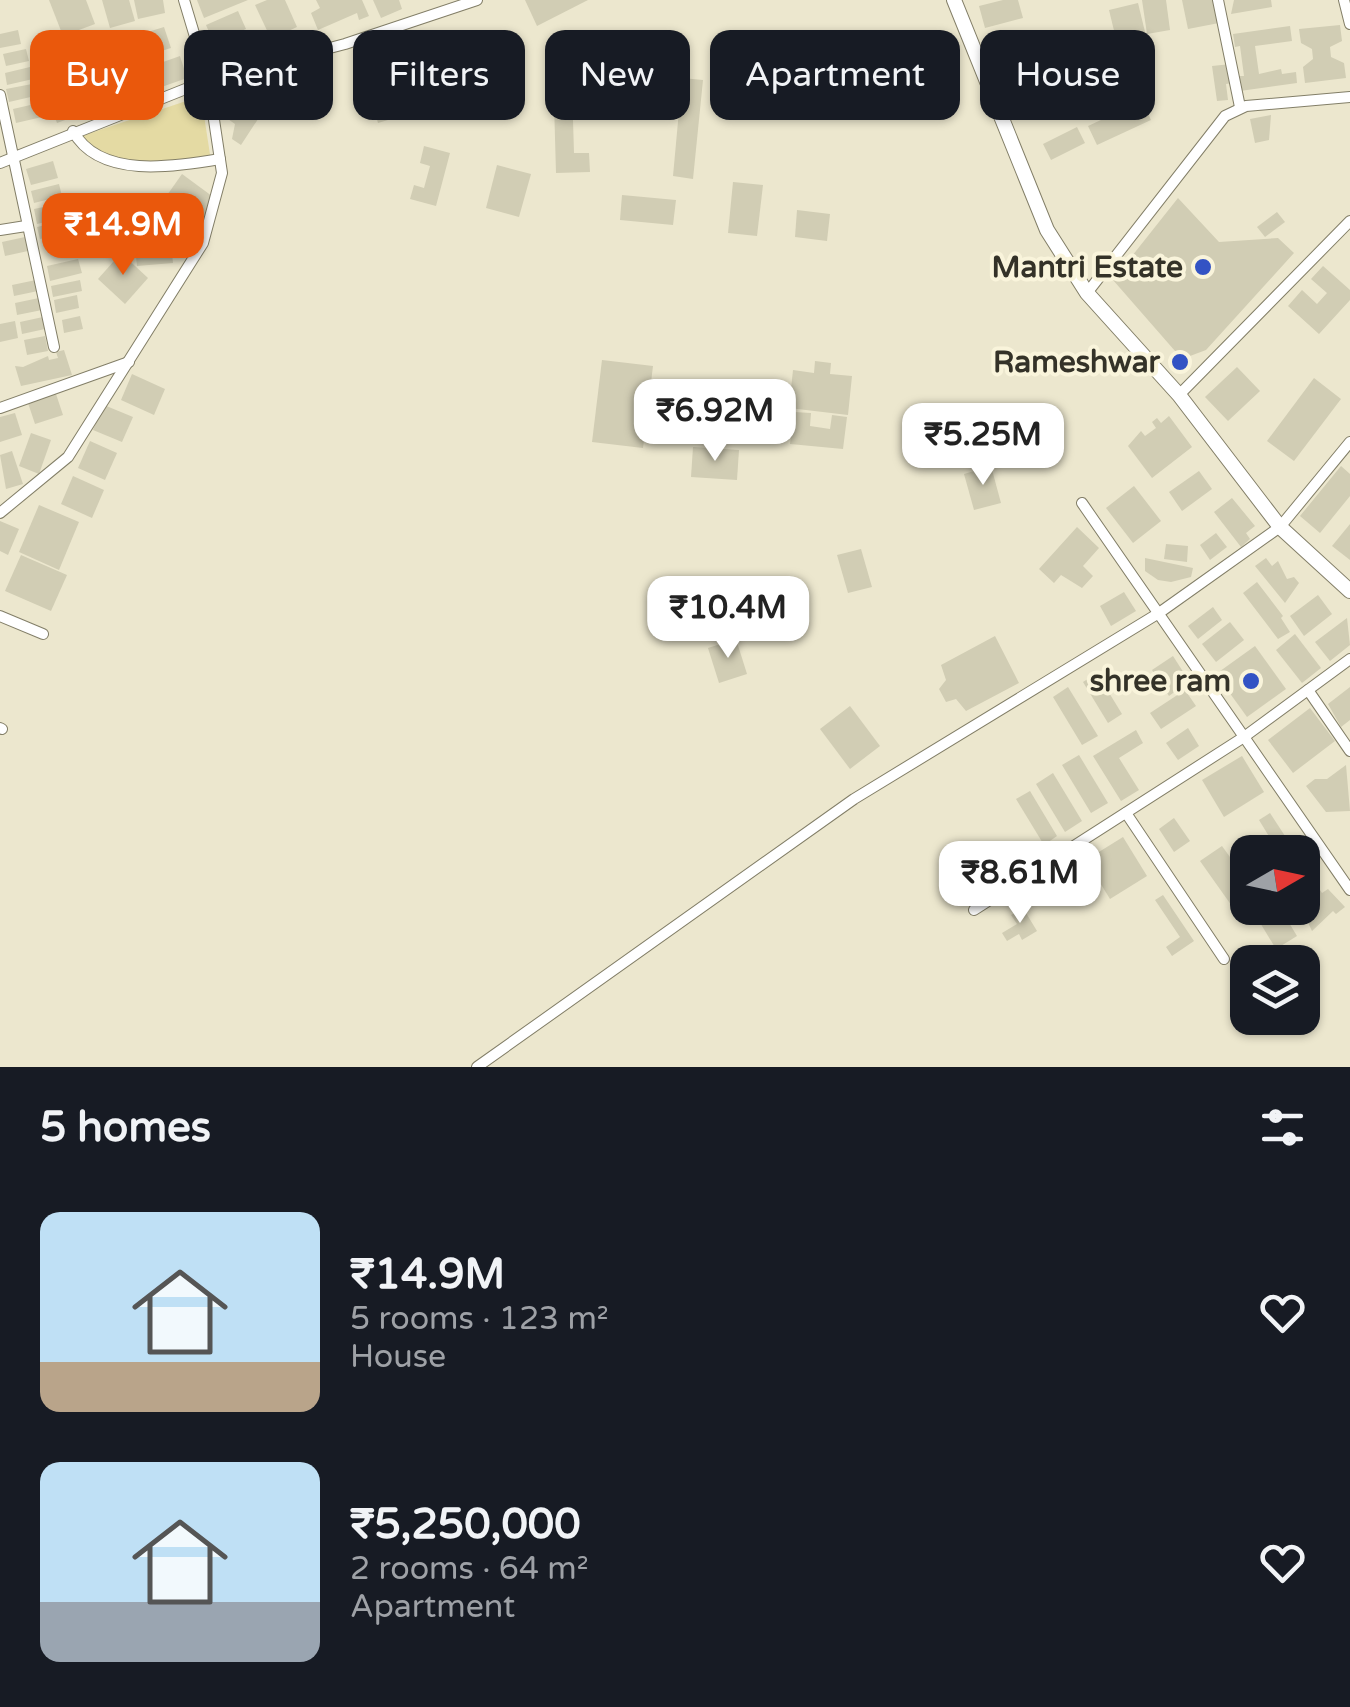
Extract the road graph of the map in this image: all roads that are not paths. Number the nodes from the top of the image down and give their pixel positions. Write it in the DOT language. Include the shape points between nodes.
graph roads {
  1 [pos="184,0"];
  2 [pos="477,0"];
  3 [pos="954,0"];
  4 [pos="1218,0"];
  5 [pos="1344,0"];
  6 [pos="1349,19"];
  7 [pos="193,30"];
  8 [pos="333,47"];
  9 [pos="184,89"];
  10 [pos="0,95"];
  11 [pos="1350,97"];
  12 [pos="1240,107"];
  13 [pos="214,120"];
  14 [pos="73,131"];
  15 [pos="17,158"];
  16 [pos="220,159"];
  17 [pos="0,163"];
  18 [pos="1350,221"];
  19 [pos="26,226"];
  20 [pos="0,230"];
  21 [pos="1087,293"];
  22 [pos="54,347"];
  23 [pos="129,362"];
  24 [pos="1179,395"];
  25 [pos="0,408"];
  26 [pos="1350,442"];
  27 [pos="1082,504"];
  28 [pos="0,511"];
  29 [pos="1280,526"];
  30 [pos="1350,591"];
  31 [pos="1159,613"];
  32 [pos="0,616"];
  33 [pos="42,634"];
  34 [pos="1350,659"];
  35 [pos="1308,690"];
  36 [pos="1244,737"];
  37 [pos="1350,751"];
  38 [pos="1126,813"];
  39 [pos="1350,890"];
  40 [pos="974,910"];
  41 [pos="1224,959"];
  42 [pos="477,1067"];
  1 -- 7 [label="street"];
  2 -- 8 [label="street"];
  3 -- 21 [label="main road" via="1047,230"];
  4 -- 12 [label="street"];
  5 -- 6 [label="street"];
  9 -- 14 [label="street"];
  10 -- 15 [label="street"];
  11 -- 12 [label="street"];
  12 -- 21 [label="street" via="1214,128"];
  13 -- 16 [label="street"];
  14 -- 15 [label="street"];
  14 -- 16 [label="street" via="81,146 104,159 137,166"];
  15 -- 17 [label="street"];
  15 -- 19 [label="street"];
  16 -- 23 [label="street" via="219,198 203,243"];
  18 -- 24 [label="street"];
  19 -- 20 [label="street"];
  19 -- 22 [label="street"];
  21 -- 24 [label="main road"];
  23 -- 25 [label="street"];
  23 -- 28 [label="street" via="68,458"];
  24 -- 29 [label="main road"];
  26 -- 29 [label="street"];
  27 -- 31 [label="street"];
  29 -- 30 [label="main road"];
  29 -- 31 [label="street"];
  31 -- 36 [label="street"];
  31 -- 42 [label="street" via="854,799"];
  32 -- 33 [label="street"];
  34 -- 35 [label="street"];
  35 -- 36 [label="street"];
  35 -- 37 [label="street"];
  36 -- 38 [label="street"];
  36 -- 39 [label="street"];
  38 -- 40 [label="street"];
  38 -- 41 [label="street"];
}
